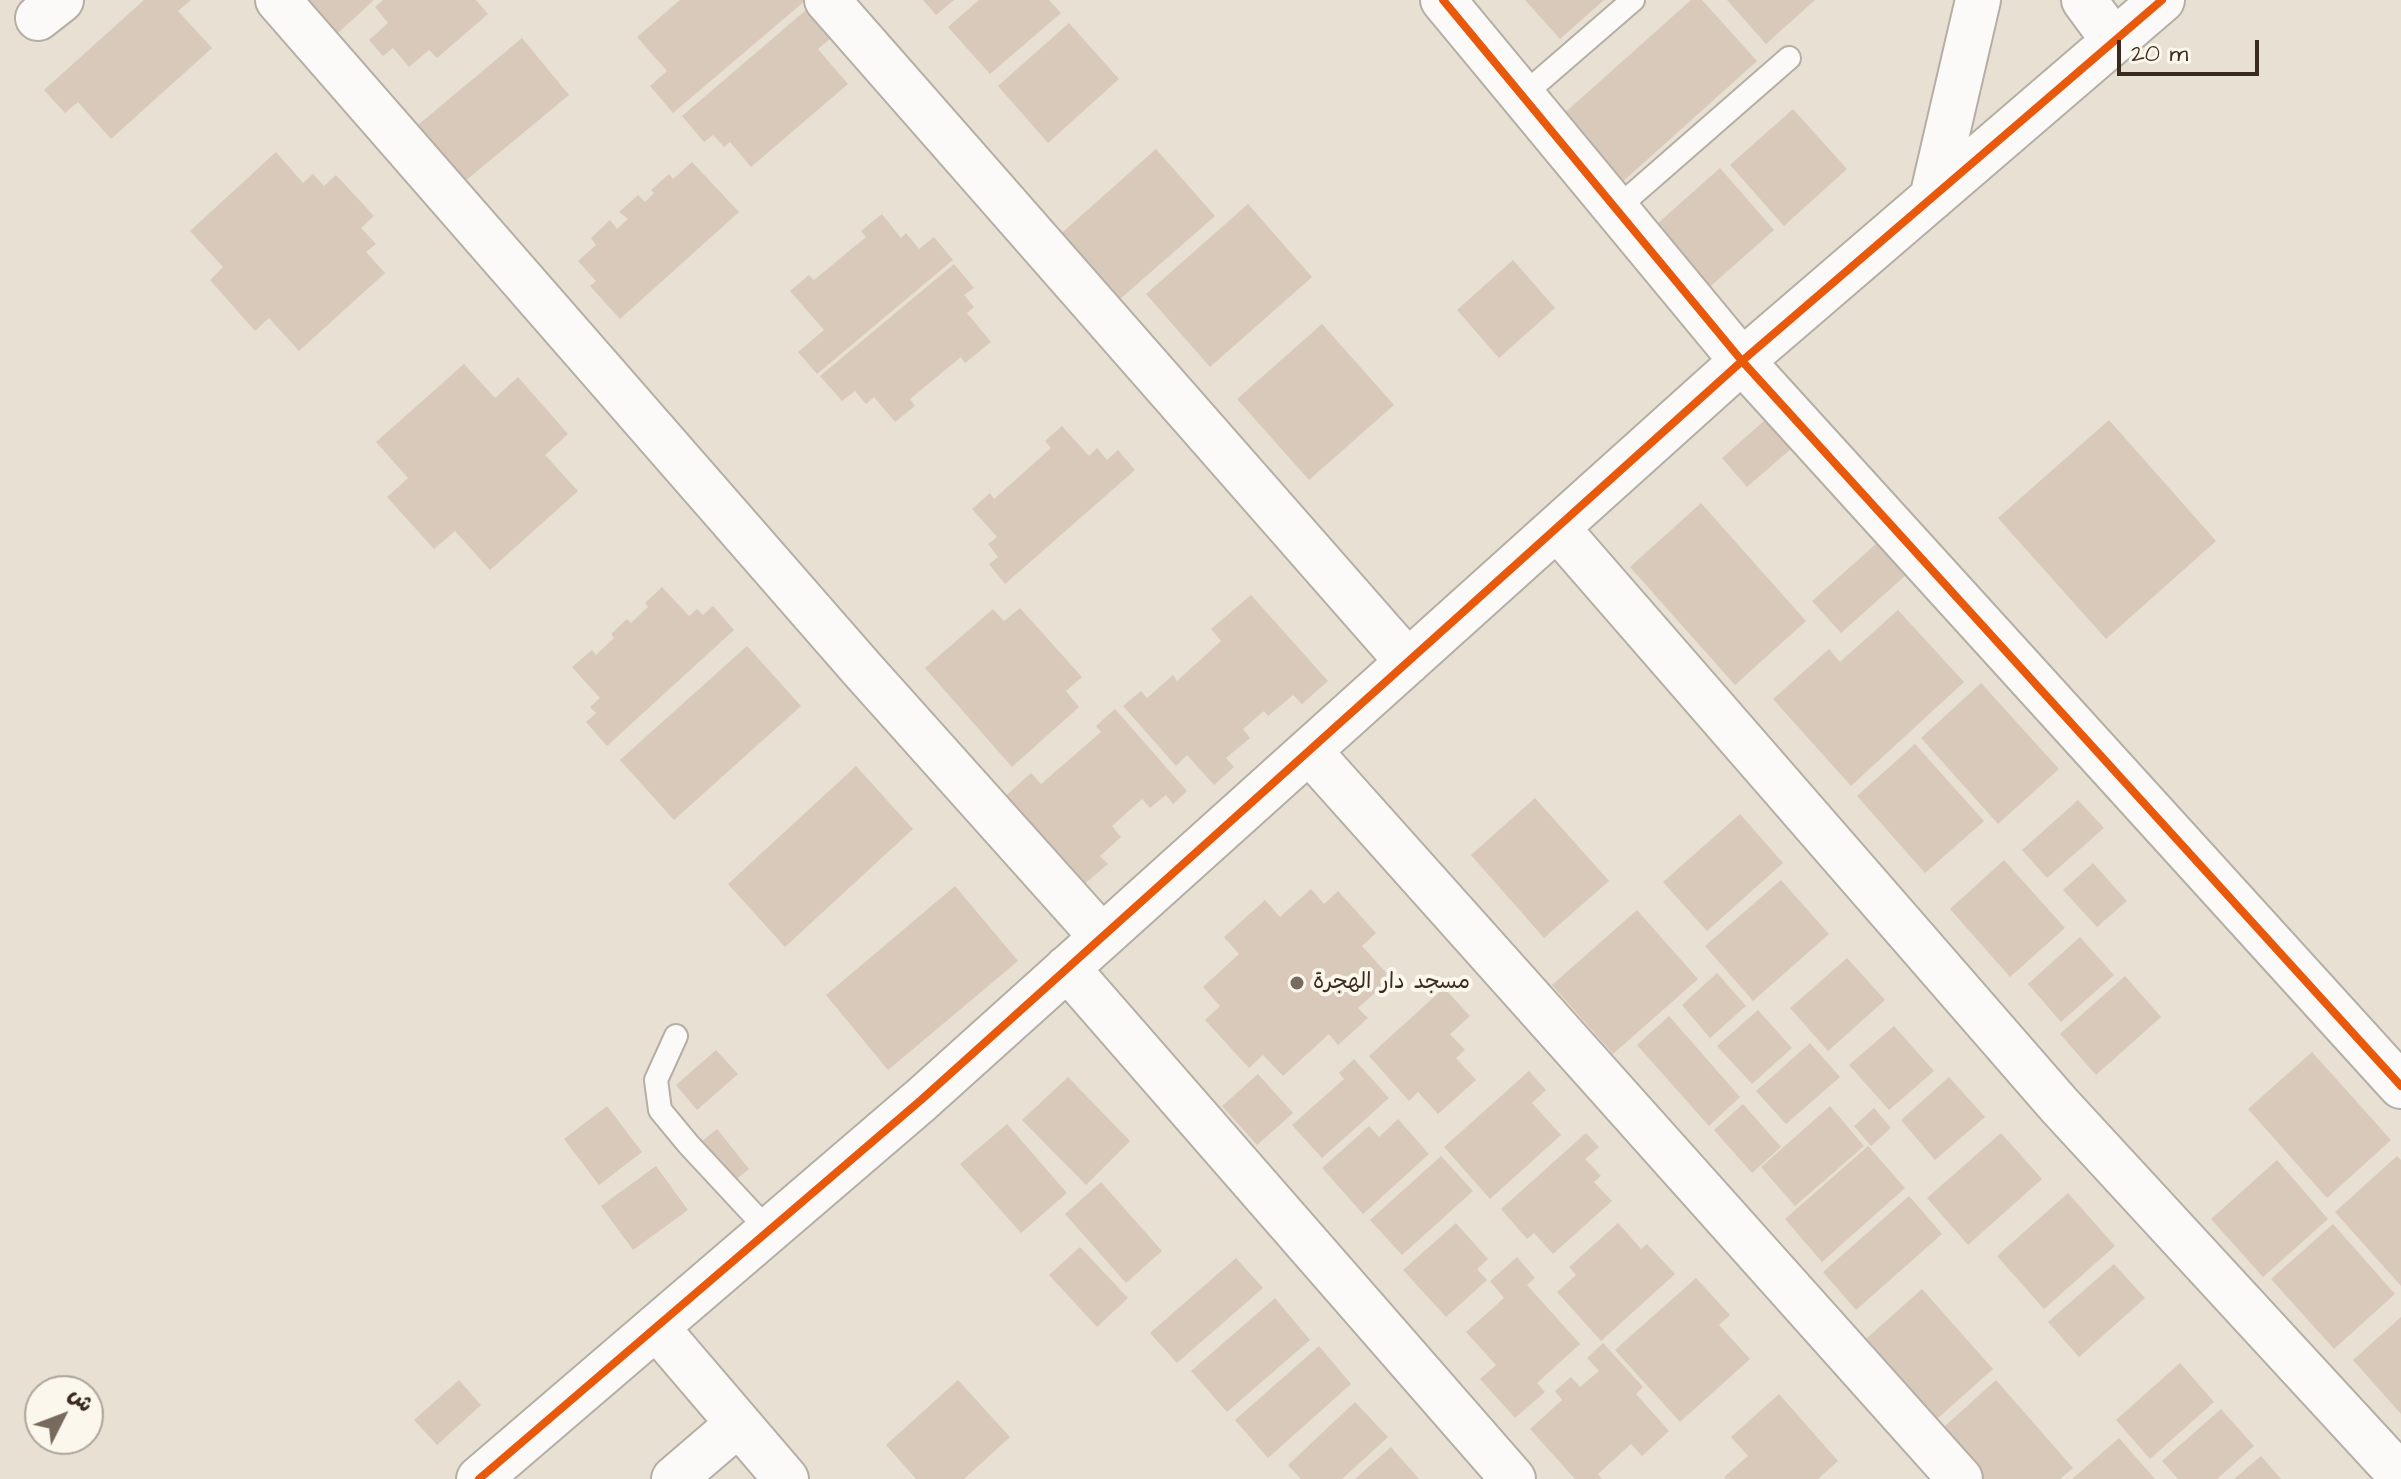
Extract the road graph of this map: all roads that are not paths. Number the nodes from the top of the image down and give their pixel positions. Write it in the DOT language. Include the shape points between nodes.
graph roads {
  1 [pos="278,0"];
  2 [pos="827,0"];
  3 [pos="1443,0"];
  4 [pos="1633,0"];
  5 [pos="1978,0"];
  6 [pos="2084,0"];
  7 [pos="2162,0"];
  8 [pos="2114,41"];
  9 [pos="1789,58"];
  10 [pos="1522,96"];
  11 [pos="1932,198"];
  12 [pos="1616,209"];
  13 [pos="1742,361"];
  14 [pos="1557,528"];
  15 [pos="1408,662"];
  16 [pos="1309,751"];
  17 [pos="1102,937"];
  18 [pos="1067,968"];
  19 [pos="676,1036"];
  20 [pos="2401,1086"];
  21 [pos="769,1231"];
  22 [pos="656,1327"];
  23 [pos="738,1424"];
  24 [pos="2401,1476"];
  25 [pos="479,1479"];
  26 [pos="674,1479"];
  27 [pos="786,1479"];
  28 [pos="1513,1479"];
  29 [pos="1960,1479"];
  1 -- 17 [label="street"];
  2 -- 15 [label="street"];
  3 -- 10 [label="street"];
  4 -- 10 [label="lane"];
  5 -- 11 [label="street"];
  6 -- 8 [label="street"];
  7 -- 8 [label="street"];
  8 -- 11 [label="street"];
  9 -- 12 [label="lane"];
  10 -- 12 [label="street"];
  11 -- 13 [label="street"];
  12 -- 13 [label="street"];
  13 -- 14 [label="street"];
  13 -- 20 [label="street"];
  14 -- 15 [label="street"];
  14 -- 24 [label="street" via="2059,1105"];
  15 -- 16 [label="street"];
  16 -- 17 [label="street"];
  16 -- 29 [label="street"];
  17 -- 18 [label="street"];
  18 -- 21 [label="street"];
  18 -- 28 [label="street"];
  19 -- 21 [label="lane" via="656,1080 660,1110"];
  21 -- 22 [label="street"];
  22 -- 23 [label="street"];
  22 -- 25 [label="street"];
  23 -- 26 [label="street"];
  23 -- 27 [label="street"];
}
